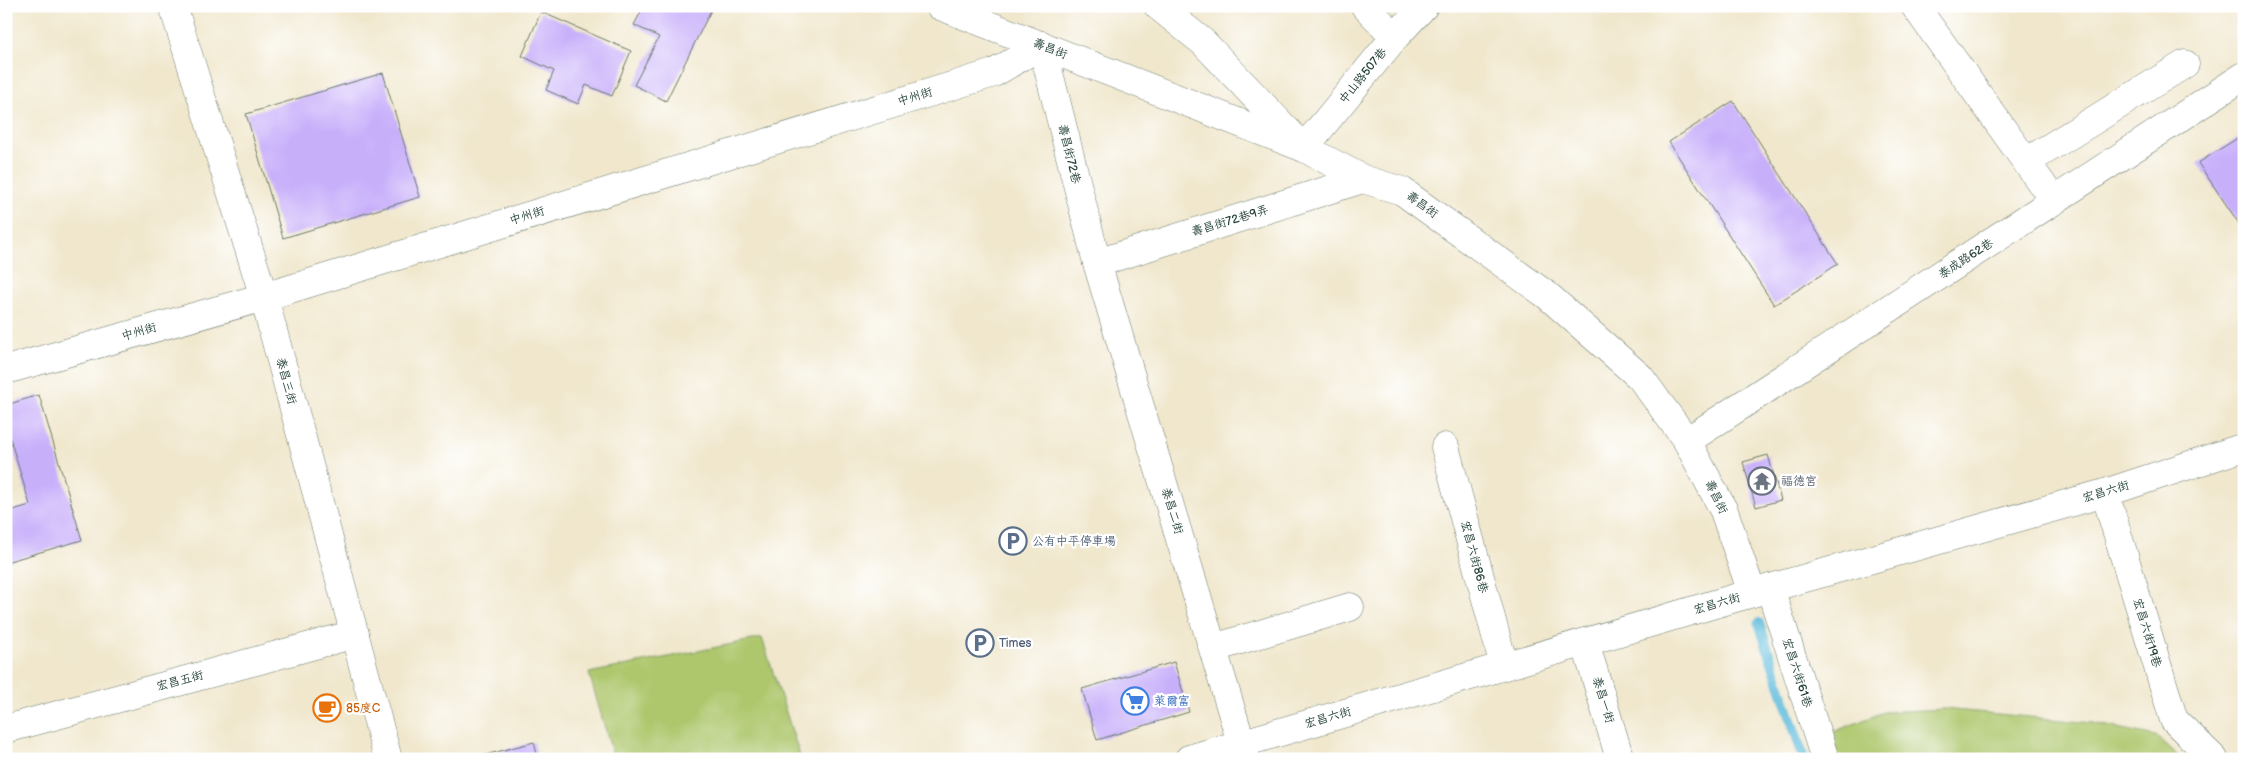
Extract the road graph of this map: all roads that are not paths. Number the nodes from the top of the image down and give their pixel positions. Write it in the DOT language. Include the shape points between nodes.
graph roads {
  1 [pos="173,6"];
  2 [pos="940,6"];
  3 [pos="1158,6"];
  4 [pos="1365,6"];
  5 [pos="1424,6"];
  6 [pos="1915,6"];
  7 [pos="1394,37"];
  8 [pos="1042,45"];
  9 [pos="2185,64"];
  10 [pos="2244,76"];
  11 [pos="1304,148"];
  12 [pos="2026,162"];
  13 [pos="1363,179"];
  14 [pos="2054,201"];
  15 [pos="1097,263"];
  16 [pos="264,297"];
  17 [pos="6,370"];
  18 [pos="1687,441"];
  19 [pos="1445,447"];
  20 [pos="2244,447"];
  21 [pos="2105,493"];
  22 [pos="1750,594"];
  23 [pos="1350,607"];
  24 [pos="355,634"];
  25 [pos="1585,642"];
  26 [pos="1214,648"];
  27 [pos="1504,666"];
  28 [pos="6,729"];
  29 [pos="1244,751"];
  30 [pos="388,759"];
  31 [pos="1189,759"];
  32 [pos="1620,759"];
  33 [pos="1825,759"];
  34 [pos="2214,759"];
  1 -- 16 [label="street, 泰昌三街"];
  2 -- 8 [label="street, 壽昌街"];
  3 -- 11 [label="street" via="1204,42"];
  4 -- 7 [label="street"];
  5 -- 7 [label="street, 中山路507巷"];
  6 -- 12 [label="street"];
  7 -- 11 [label="street, 中山路507巷"];
  8 -- 11 [label="street, 壽昌街"];
  8 -- 15 [label="street, 壽昌街72巷"];
  8 -- 16 [label="street, 中州街" via="994,73"];
  9 -- 12 [label="street"];
  10 -- 14 [label="street, 泰成路62巷"];
  11 -- 13 [label="street, 壽昌街"];
  12 -- 14 [label="street"];
  13 -- 15 [label="street, 壽昌街72巷9弄"];
  13 -- 18 [label="street, 壽昌街" via="1402,191 1548,296 1640,377"];
  14 -- 18 [label="street, 泰成路62巷"];
  15 -- 26 [label="street, 泰昌二街"];
  16 -- 17 [label="street, 中州街"];
  16 -- 24 [label="street, 泰昌三街"];
  18 -- 22 [label="street, 壽昌街" via="1724,511"];
  19 -- 27 [label="street, 宏昌六街86巷"];
  20 -- 21 [label="street, 宏昌六街"];
  21 -- 22 [label="street, 宏昌六街"];
  21 -- 34 [label="street, 宏昌六街19巷" via="2174,720"];
  22 -- 25 [label="street, 宏昌六街"];
  22 -- 33 [label="street, 宏昌六街61巷"];
  23 -- 26 [label="street"];
  24 -- 28 [label="street, 宏昌五街"];
  24 -- 30 [label="street, 泰昌三街"];
  25 -- 27 [label="street, 宏昌六街"];
  25 -- 32 [label="street, 泰昌一街"];
  26 -- 29 [label="street, 泰昌二街"];
  27 -- 29 [label="street, 宏昌六街"];
  29 -- 31 [label="street, 宏昌六街"];
}
